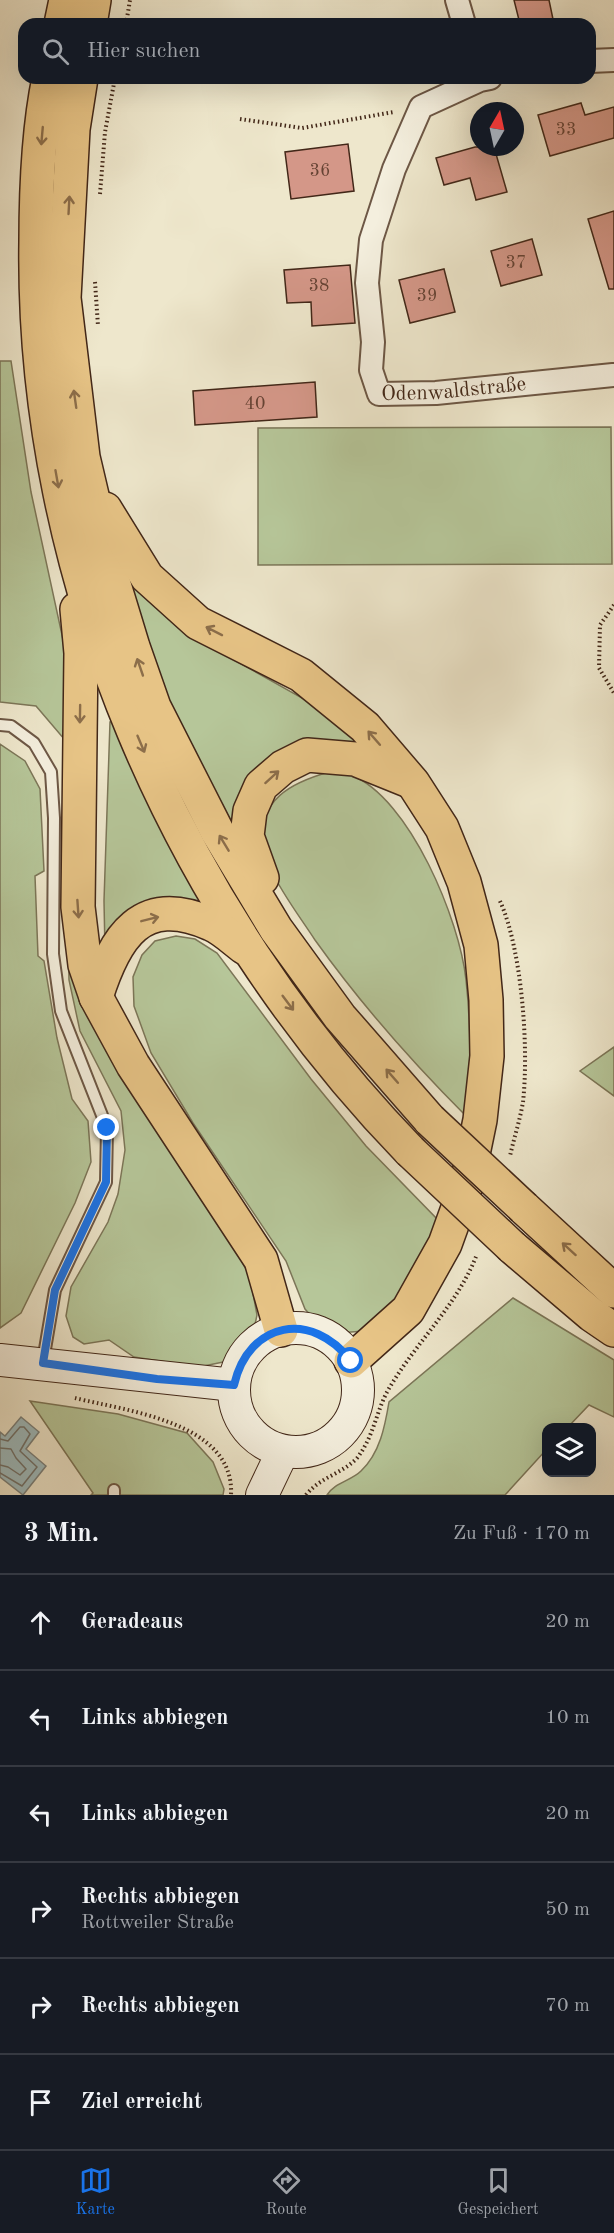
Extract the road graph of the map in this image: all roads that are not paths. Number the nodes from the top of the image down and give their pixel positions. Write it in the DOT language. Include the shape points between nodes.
graph roads {
  1 [pos="66,0"];
  2 [pos="94,0"];
  3 [pos="456,0"];
  4 [pos="62,18"];
  5 [pos="91,18"];
  6 [pos="462,18"];
  7 [pos="614,60"];
  8 [pos="596,61"];
  9 [pos="48,84"];
  10 [pos="80,84"];
  11 [pos="472,84"];
  12 [pos="613,375"];
  13 [pos="83,457"];
  14 [pos="72,551"];
  15 [pos="0,725"];
  16 [pos="413,783"];
  17 [pos="276,929"];
  18 [pos="255,954"];
  19 [pos="96,997"];
  20 [pos="614,1291"];
  21 [pos="280,1330"];
  22 [pos="614,1330"];
  23 [pos="0,1360"];
  24 [pos="351,1361"];
  25 [pos="43,1363"];
  26 [pos="234,1385"];
  27 [pos="283,1451"];
  28 [pos="262,1495"];
  1 -- 4 [label="highway"];
  2 -- 5 [label="highway"];
  3 -- 6 [label="street"];
  7 -- 8 [label="street"];
  9 -- 14 [label="highway, one-way" via="36,201 35,296 46,424"];
  13 -- 10 [label="highway, one-way" via="64,298 73,129"];
  11 -- 12 [label="street, Odenwaldstraße" via="421,107 394,169 371,240 367,283 373,342 371,370 379,394 436,393"];
  16 -- 13 [label="highway, one-way" via="365,727 301,675 198,623 147,577 106,512"];
  17 -- 13 [label="highway, one-way" via="217,831 154,707 109,568"];
  14 -- 18 [label="highway, one-way" via="99,637 175,823"];
  14 -- 19 [label="highway, one-way" via="81,653 78,907 85,965"];
  15 -- 25 [label="lane" via="11,726 34,743 51,772 53,954 61,1011 107,1128 106,1182 55,1290"];
  17 -- 16 [label="highway, one-way" via="247,836 250,811 261,786 283,767 307,755 355,759"];
  16 -- 24 [label="highway" via="442,828 464,882 481,945 487,1056 467,1183 445,1244 408,1310"];
  20 -- 17 [label="highway, one-way, bridge" via="430,1120 340,1017"];
  19 -- 18 [label="highway, one-way" via="119,941 142,920 177,913 212,924"];
  18 -- 22 [label="highway, one-way, bridge" via="364,1103 512,1247"];
  19 -- 21 [label="highway" via="133,1065 261,1260"];
  21 -- 24 [label="main road" via="301,1329 321,1334 339,1345"];
  21 -- 26 [label="main road" via="249,1350 238,1367"];
  23 -- 25 [label="main road"];
  24 -- 27 [label="main road" via="358,1380 358,1400 351,1420 322,1447 303,1452"];
  25 -- 26 [label="main road"];
  26 -- 27 [label="main road" via="235,1403 247,1427 266,1444"];
  27 -- 28 [label="main road"];
}
